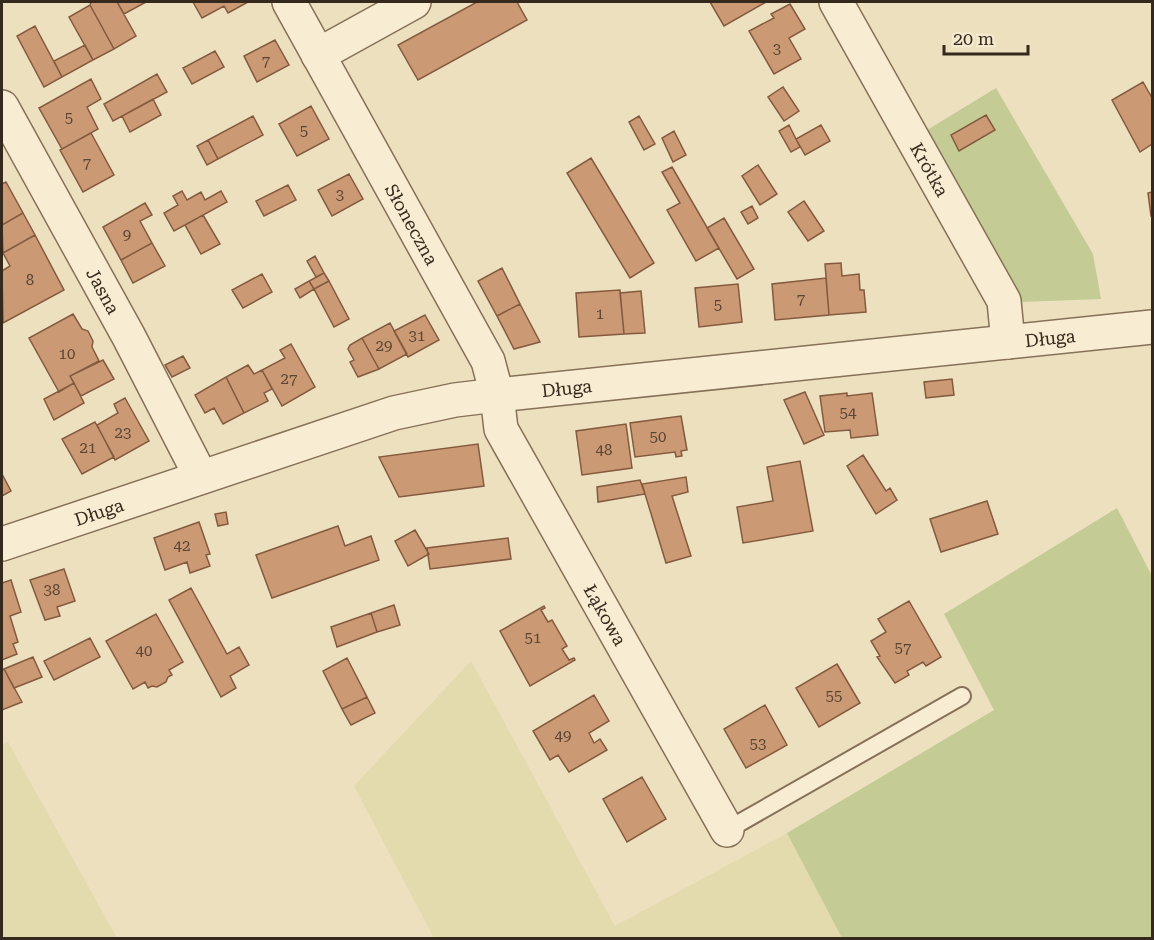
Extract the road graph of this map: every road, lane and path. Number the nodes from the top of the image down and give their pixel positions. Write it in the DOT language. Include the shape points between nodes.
graph roads {
  1 [pos="289,2"];
  2 [pos="414,2"];
  3 [pos="836,2"];
  4 [pos="318,55"];
  5 [pos="2,107"];
  6 [pos="1152,327"];
  7 [pos="1008,342"];
  8 [pos="497,395"];
  9 [pos="201,477"];
  10 [pos="2,544"];
  11 [pos="962,696"];
  12 [pos="727,830"];
  1 -- 4 [label="street, Słoneczna"];
  2 -- 4 [label="street"];
  3 -- 7 [label="street, Krótka" via="1004,302"];
  4 -- 8 [label="street, Słoneczna" via="488,361"];
  5 -- 9 [label="street, Jasna"];
  6 -- 7 [label="street, Długa"];
  7 -- 8 [label="street, Długa"];
  8 -- 9 [label="street, Długa" via="394,413"];
  8 -- 12 [label="street, Łąkowa" via="501,429"];
  9 -- 10 [label="street, Długa"];
  11 -- 12 [label="lane"];
}
